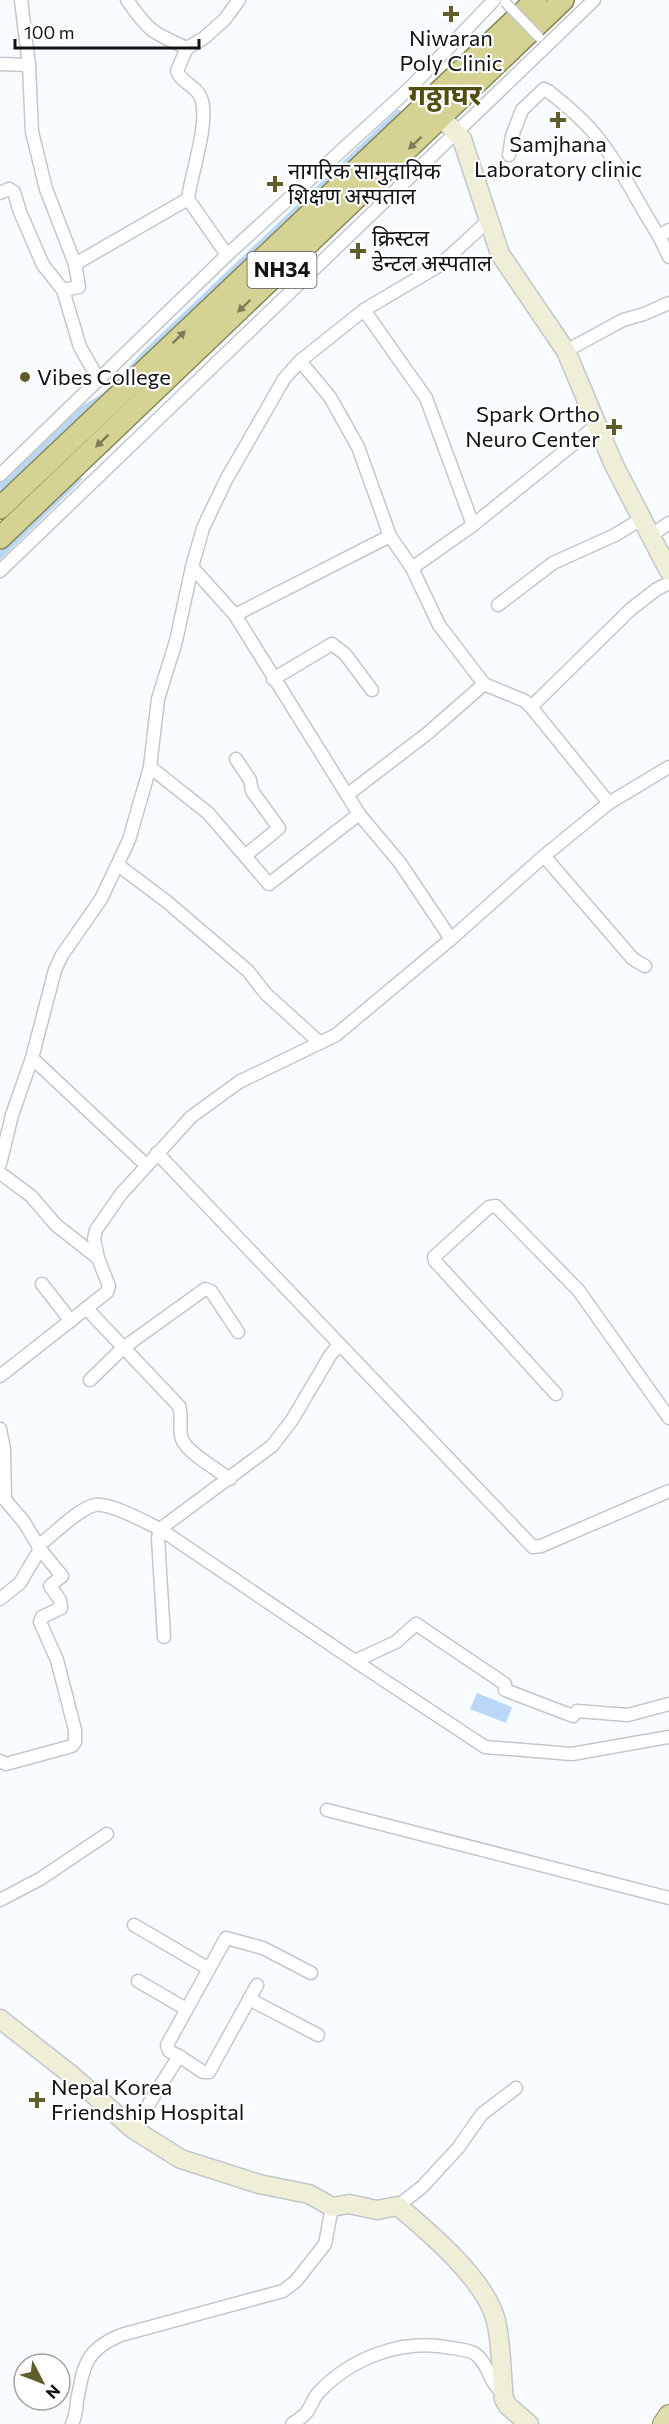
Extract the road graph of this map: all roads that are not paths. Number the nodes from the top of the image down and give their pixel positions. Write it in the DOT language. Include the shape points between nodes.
graph roads {
  1 [pos="21,0"];
  2 [pos="127,0"];
  3 [pos="239,0"];
  4 [pos="536,0"];
  5 [pos="563,0"];
  6 [pos="594,0"];
  7 [pos="491,2"];
  8 [pos="539,37"];
  9 [pos="187,48"];
  10 [pos="0,64"];
  11 [pos="29,65"];
  12 [pos="412,86"];
  13 [pos="442,118"];
  14 [pos="509,155"];
  15 [pos="0,193"];
  16 [pos="188,199"];
  17 [pos="488,221"];
  18 [pos="664,233"];
  19 [pos="227,255"];
  20 [pos="669,257"];
  21 [pos="75,264"];
  22 [pos="63,291"];
  23 [pos="669,303"];
  24 [pos="364,310"];
  25 [pos="566,351"];
  26 [pos="300,361"];
  27 [pos="99,380"];
  28 [pos="597,425"];
  29 [pos="0,475"];
  30 [pos="0,508"];
  31 [pos="643,518"];
  32 [pos="669,524"];
  33 [pos="473,525"];
  34 [pos="652,535"];
  35 [pos="390,536"];
  36 [pos="0,538"];
  37 [pos="192,567"];
  38 [pos="412,568"];
  39 [pos="669,571"];
  40 [pos="0,572"];
  41 [pos="669,583"];
  42 [pos="498,605"];
  43 [pos="235,615"];
  44 [pos="273,678"];
  45 [pos="484,684"];
  46 [pos="372,690"];
  47 [pos="531,706"];
  48 [pos="236,759"];
  49 [pos="150,767"];
  50 [pos="668,770"];
  51 [pos="347,795"];
  52 [pos="609,804"];
  53 [pos="359,814"];
  54 [pos="246,855"];
  55 [pos="544,856"];
  56 [pos="118,865"];
  57 [pos="451,939"];
  58 [pos="645,966"];
  59 [pos="320,1043"];
  60 [pos="32,1058"];
  61 [pos="157,1153"];
  62 [pos="0,1164"];
  63 [pos="146,1165"];
  64 [pos="0,1173"];
  65 [pos="98,1258"];
  66 [pos="42,1284"];
  67 [pos="87,1309"];
  68 [pos="71,1321"];
  69 [pos="238,1332"];
  70 [pos="339,1345"];
  71 [pos="123,1348"];
  72 [pos="0,1376"];
  73 [pos="90,1380"];
  74 [pos="556,1394"];
  75 [pos="669,1418"];
  76 [pos="0,1429"];
  77 [pos="230,1479"];
  78 [pos="669,1491"];
  79 [pos="2,1496"];
  80 [pos="160,1529"];
  81 [pos="39,1548"];
  82 [pos="0,1599"];
  83 [pos="164,1637"];
  84 [pos="356,1661"];
  85 [pos="669,1704"];
  86 [pos="669,1737"];
  87 [pos="0,1761"];
  88 [pos="327,1810"];
  89 [pos="107,1834"];
  90 [pos="669,1898"];
  91 [pos="0,1900"];
  92 [pos="134,1925"];
  93 [pos="209,1969"];
  94 [pos="311,1973"];
  95 [pos="138,1981"];
  96 [pos="257,1984"];
  97 [pos="249,1999"];
  98 [pos="186,2009"];
  99 [pos="0,2019"];
  100 [pos="318,2036"];
  101 [pos="179,2056"];
  102 [pos="516,2088"];
  103 [pos="134,2129"];
  104 [pos="398,2206"];
  105 [pos="332,2207"];
  106 [pos="503,2392"];
  107 [pos="669,2415"];
  108 [pos="72,2424"];
  109 [pos="292,2424"];
  110 [pos="529,2424"];
  111 [pos="663,2424"];
  1 -- 11 [label="street"];
  2 -- 9 [label="street" via="146,27"];
  3 -- 9 [label="street" via="225,19"];
  4 -- 13 [label="highway, NH34"];
  5 -- 13 [label="highway, NH34"];
  6 -- 13 [label="street"];
  7 -- 8 [label="street, bridge"];
  7 -- 12 [label="street"];
  9 -- 16 [label="street" via="177,71 201,97 203,110"];
  10 -- 11 [label="street"];
  11 -- 21 [label="street" via="32,132 46,189"];
  12 -- 13 [label="street"];
  12 -- 19 [label="street"];
  13 -- 17 [label="main road" via="466,147"];
  30 -- 13 [label="highway, NH34, one-way"];
  13 -- 36 [label="highway, NH34, one-way"];
  13 -- 40 [label="street"];
  14 -- 18 [label="street" via="522,110 544,89 548,91 598,138"];
  15 -- 22 [label="street" via="9,189 14,192 43,265"];
  16 -- 19 [label="street"];
  16 -- 21 [label="street"];
  17 -- 24 [label="street" via="440,265"];
  17 -- 25 [label="main road" via="500,254"];
  18 -- 20 [label="street"];
  19 -- 27 [label="street"];
  21 -- 22 [label="street" via="79,287"];
  22 -- 27 [label="street" via="80,347"];
  23 -- 25 [label="street" via="623,320"];
  24 -- 26 [label="street"];
  24 -- 33 [label="street" via="426,398"];
  25 -- 28 [label="main road"];
  26 -- 35 [label="street" via="330,398 358,447"];
  26 -- 37 [label="street" via="284,379 210,511"];
  27 -- 29 [label="street"];
  28 -- 31 [label="main road"];
  28 -- 33 [label="street"];
  31 -- 34 [label="main road"];
  31 -- 42 [label="street" via="554,563"];
  32 -- 34 [label="street"];
  33 -- 38 [label="street"];
  34 -- 39 [label="main road"];
  35 -- 38 [label="street"];
  35 -- 43 [label="street"];
  37 -- 43 [label="street"];
  37 -- 49 [label="street" via="158,699"];
  38 -- 45 [label="street" via="439,625"];
  41 -- 47 [label="street" via="631,609"];
  43 -- 44 [label="street"];
  44 -- 46 [label="street" via="332,644 345,654"];
  44 -- 51 [label="street"];
  45 -- 47 [label="street"];
  45 -- 51 [label="street"];
  47 -- 52 [label="street"];
  48 -- 54 [label="street" via="250,780 252,791 279,828"];
  49 -- 54 [label="street" via="208,813"];
  49 -- 56 [label="street"];
  50 -- 52 [label="street"];
  51 -- 53 [label="street"];
  52 -- 55 [label="street"];
  53 -- 54 [label="street" via="269,884"];
  53 -- 57 [label="street" via="400,863"];
  55 -- 57 [label="street"];
  55 -- 58 [label="street" via="633,959"];
  56 -- 59 [label="street" via="248,971 266,994"];
  56 -- 60 [label="street" via="55,970"];
  57 -- 59 [label="street" via="336,1035"];
  59 -- 61 [label="street" via="239,1082 191,1118"];
  60 -- 62 [label="street"];
  60 -- 63 [label="street"];
  61 -- 63 [label="street"];
  61 -- 70 [label="street"];
  63 -- 65 [label="street" via="101,1219 94,1239"];
  64 -- 65 [label="street"];
  65 -- 67 [label="street" via="109,1286"];
  66 -- 68 [label="street"];
  67 -- 68 [label="street"];
  67 -- 71 [label="street"];
  68 -- 72 [label="street"];
  69 -- 71 [label="street" via="211,1291 205,1289"];
  70 -- 77 [label="street" via="272,1446"];
  70 -- 78 [label="street" via="532,1547"];
  71 -- 73 [label="street"];
  71 -- 77 [label="street" via="179,1406 182,1441"];
  74 -- 75 [label="street" via="435,1261 434,1257 489,1207 496,1206 579,1291"];
  76 -- 79 [label="street" via="4,1449"];
  77 -- 80 [label="street"];
  79 -- 81 [label="street"];
  80 -- 81 [label="street" via="107,1506 94,1505"];
  80 -- 83 [label="street"];
  80 -- 84 [label="street"];
  81 -- 82 [label="street" via="20,1584"];
  81 -- 87 [label="street" via="62,1576 50,1586 61,1608 42,1617 40,1622 57,1660 75,1742 6,1764"];
  84 -- 85 [label="street" via="396,1642 416,1624 505,1684 505,1689 573,1716 577,1711 628,1715"];
  84 -- 86 [label="street" via="485,1747 572,1754"];
  88 -- 90 [label="street"];
  89 -- 91 [label="street" via="40,1880"];
  92 -- 93 [label="street"];
  93 -- 94 [label="street" via="226,1938 263,1948"];
  93 -- 98 [label="street"];
  95 -- 98 [label="street"];
  96 -- 97 [label="street"];
  97 -- 100 [label="street"];
  97 -- 101 [label="street" via="209,2072"];
  98 -- 101 [label="street" via="167,2045 169,2051"];
  99 -- 103 [label="main road"];
  101 -- 103 [label="street"];
  102 -- 104 [label="street" via="482,2114 458,2148 422,2187"];
  103 -- 105 [label="main road" via="188,2163 309,2194"];
  104 -- 105 [label="main road" via="377,2210 350,2204"];
  104 -- 106 [label="main road" via="444,2247 485,2295 496,2321"];
  105 -- 108 [label="street" via="325,2244 296,2281 283,2291 121,2335 91,2353 84,2366"];
  106 -- 109 [label="street" via="495,2387 479,2357 471,2352 438,2345 388,2349 366,2358 335,2379"];
  106 -- 110 [label="main road" via="508,2406"];
  107 -- 111 [label="main road"];
}
